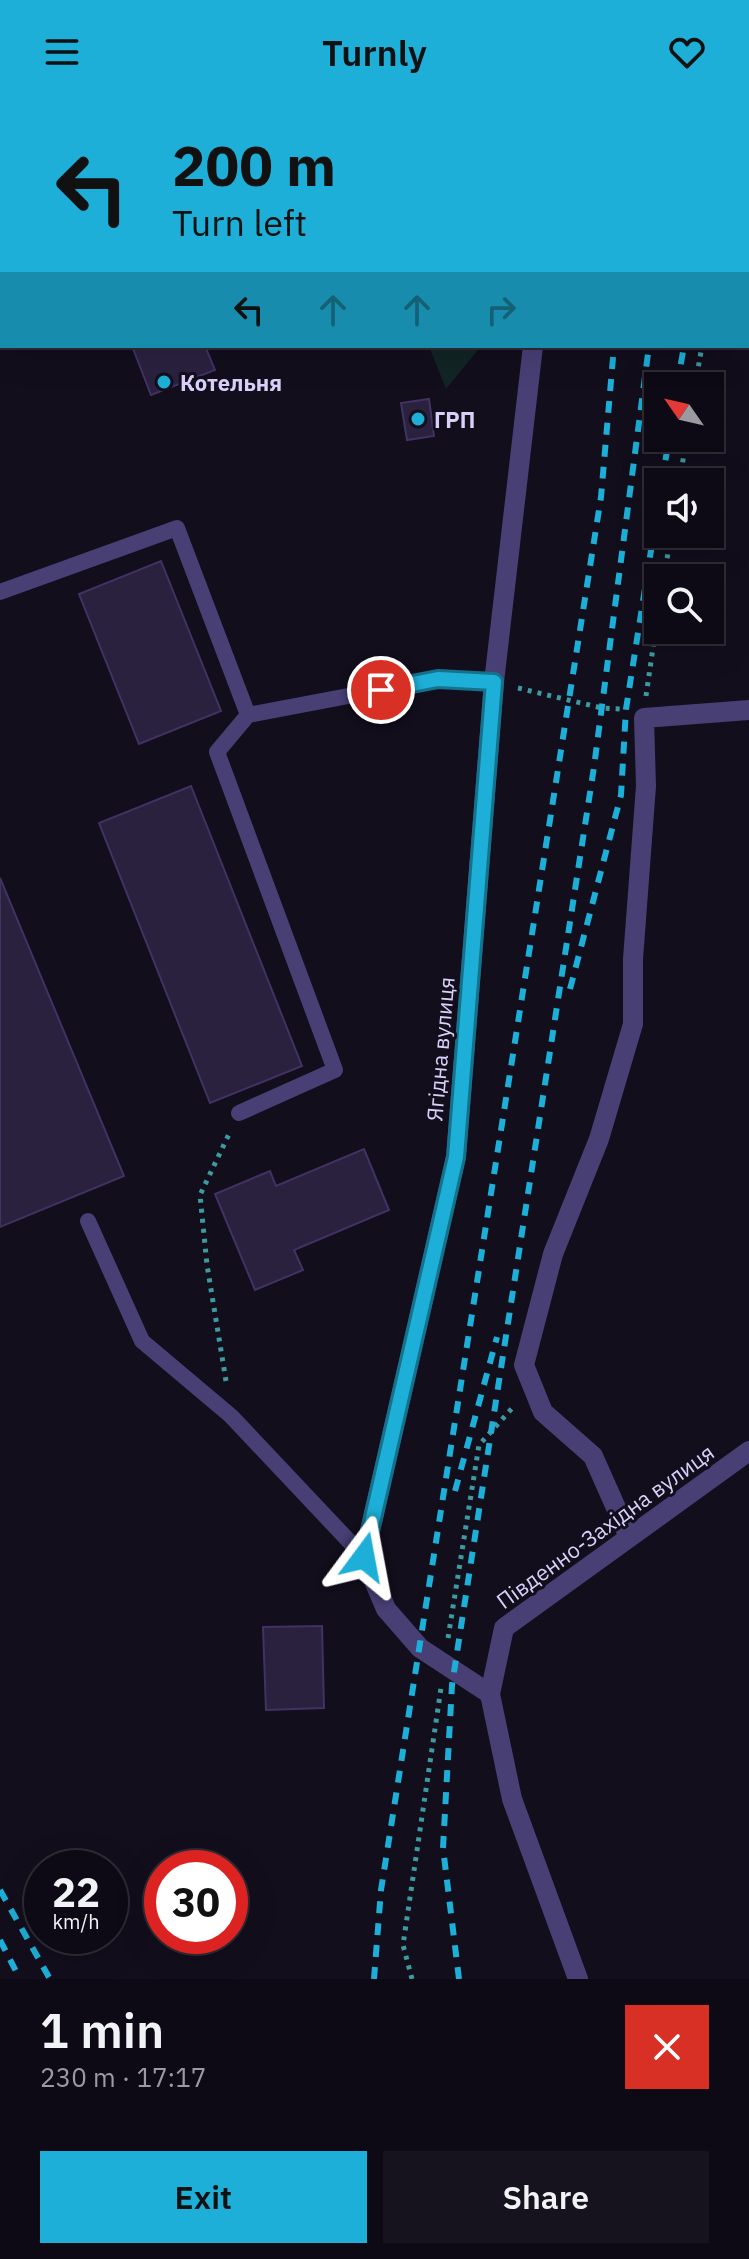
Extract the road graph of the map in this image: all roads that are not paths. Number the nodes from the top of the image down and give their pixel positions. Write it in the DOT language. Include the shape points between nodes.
graph roads {
  1 [pos="533,348"];
  2 [pos="0,592"];
  3 [pos="494,682"];
  4 [pos="749,710"];
  5 [pos="248,715"];
  6 [pos="239,1113"];
  7 [pos="88,1221"];
  8 [pos="749,1451"];
  9 [pos="629,1537"];
  10 [pos="364,1557"];
  11 [pos="490,1694"];
  12 [pos="578,1979"];
  1 -- 3 [label="street, Ягідна вулиця"];
  2 -- 5 [label="lane" via="177,528"];
  3 -- 5 [label="lane" via="438,679"];
  3 -- 10 [label="street, Ягідна вулиця" via="456,1157"];
  4 -- 9 [label="street" via="644,718 646,786 633,1024 599,1139 553,1254 524,1365 543,1412 593,1456"];
  5 -- 6 [label="lane" via="217,752 335,1070"];
  7 -- 10 [label="lane" via="142,1341 231,1416"];
  8 -- 9 [label="street, Південно-Західна вулиця"];
  9 -- 11 [label="street, Південно-Західна вулиця" via="504,1628"];
  10 -- 11 [label="street" via="386,1609 420,1648"];
  11 -- 12 [label="street" via="512,1799"];
}
